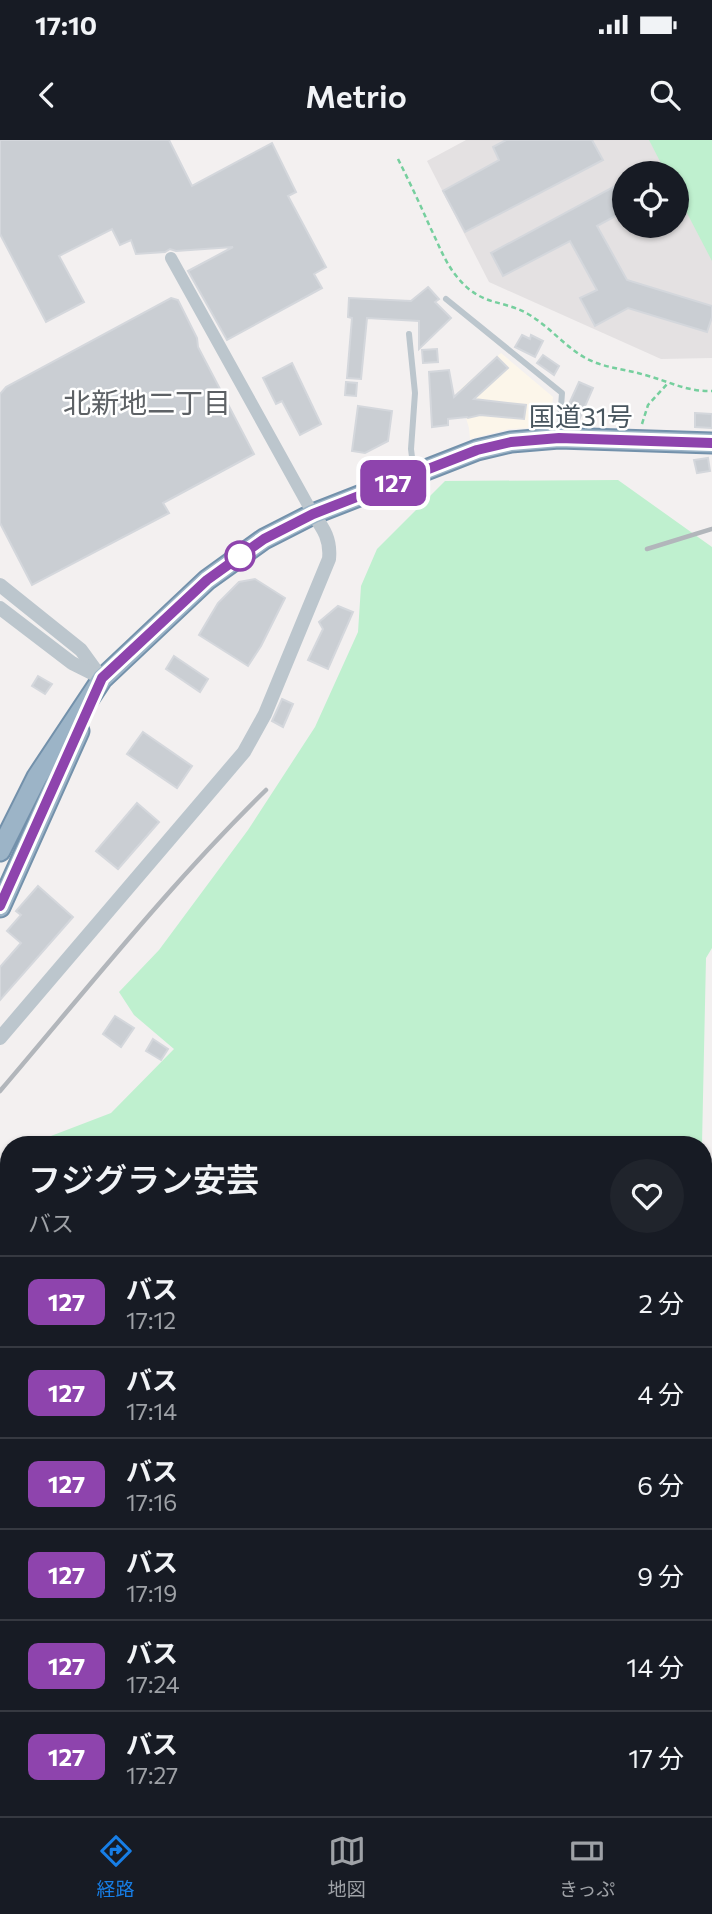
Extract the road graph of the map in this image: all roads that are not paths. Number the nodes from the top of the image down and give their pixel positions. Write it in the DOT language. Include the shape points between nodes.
graph roads {
  1 [pos="172,258"];
  2 [pos="446,299"];
  3 [pos="409,334"];
  4 [pos="559,438"];
  5 [pos="712,443"];
  6 [pos="414,475"];
  7 [pos="313,514"];
  8 [pos="0,585"];
  9 [pos="0,608"];
  10 [pos="102,678"];
  11 [pos="0,852"];
  12 [pos="0,906"];
  13 [pos="0,1038"];
  1 -- 7 [label="street"];
  2 -- 4 [label="lane" via="562,393"];
  3 -- 6 [label="lane" via="415,393"];
  4 -- 5 [label="highway, 国道31号"];
  4 -- 6 [label="highway, 国道31号" via="489,447"];
  6 -- 7 [label="highway, 国道31号"];
  7 -- 10 [label="highway, 国道31号" via="264,539 207,580"];
  7 -- 13 [label="street" via="331,545 329,559 265,714 244,752"];
  8 -- 10 [label="street" via="81,650"];
  9 -- 10 [label="street" via="72,663"];
  10 -- 11 [label="highway, 国道31号" via="37,778"];
  10 -- 12 [label="highway, 国道31号"];
}
